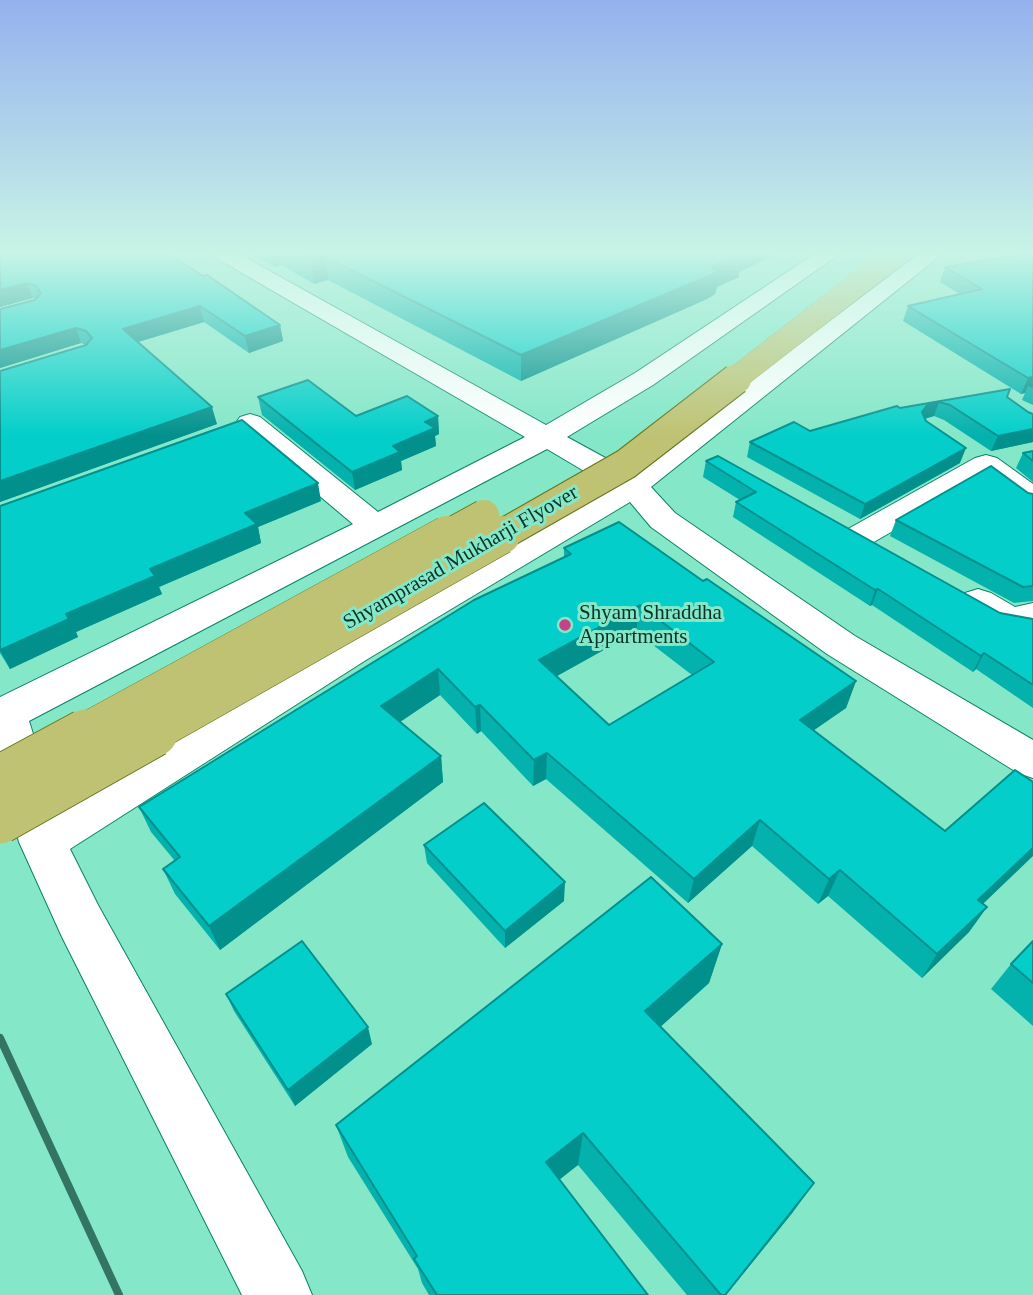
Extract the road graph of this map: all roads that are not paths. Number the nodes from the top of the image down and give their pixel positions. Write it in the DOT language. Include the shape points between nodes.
graph roads {
  1 [pos="314,315"];
  2 [pos="738,315"];
  3 [pos="784,315"];
  4 [pos="817,315"];
  5 [pos="860,315"];
  6 [pos="234,430"];
  7 [pos="535,444"];
  8 [pos="1021,455"];
  9 [pos="975,456"];
  10 [pos="623,493"];
  11 [pos="1033,499"];
  12 [pos="375,526"];
  13 [pos="897,556"];
  14 [pos="945,583"];
  15 [pos="1033,615"];
  16 [pos="3,713"];
  17 [pos="1033,761"];
  18 [pos="0,779"];
  19 [pos="22,831"];
  20 [pos="278,1295"];
  1 -- 7 [label="street"];
  2 -- 7 [label="street"];
  3 -- 18 [label="main road, Shyamprasad Mukharji Flyover, bridge" via="600,452"];
  4 -- 19 [label="main road, Shyamprasad Mukharji Flyover, bridge" via="626,464"];
  5 -- 10 [label="street" via="706,449"];
  6 -- 12 [label="street"];
  7 -- 10 [label="street"];
  7 -- 12 [label="street"];
  8 -- 9 [label="street"];
  9 -- 11 [label="street"];
  9 -- 13 [label="street" via="848,529"];
  10 -- 17 [label="street" via="841,645"];
  10 -- 19 [label="street" via="352,650"];
  12 -- 16 [label="street"];
  14 -- 15 [label="street" via="1006,618 1023,620"];
  16 -- 19 [label="street"];
  19 -- 20 [label="street" via="80,920"];
}
